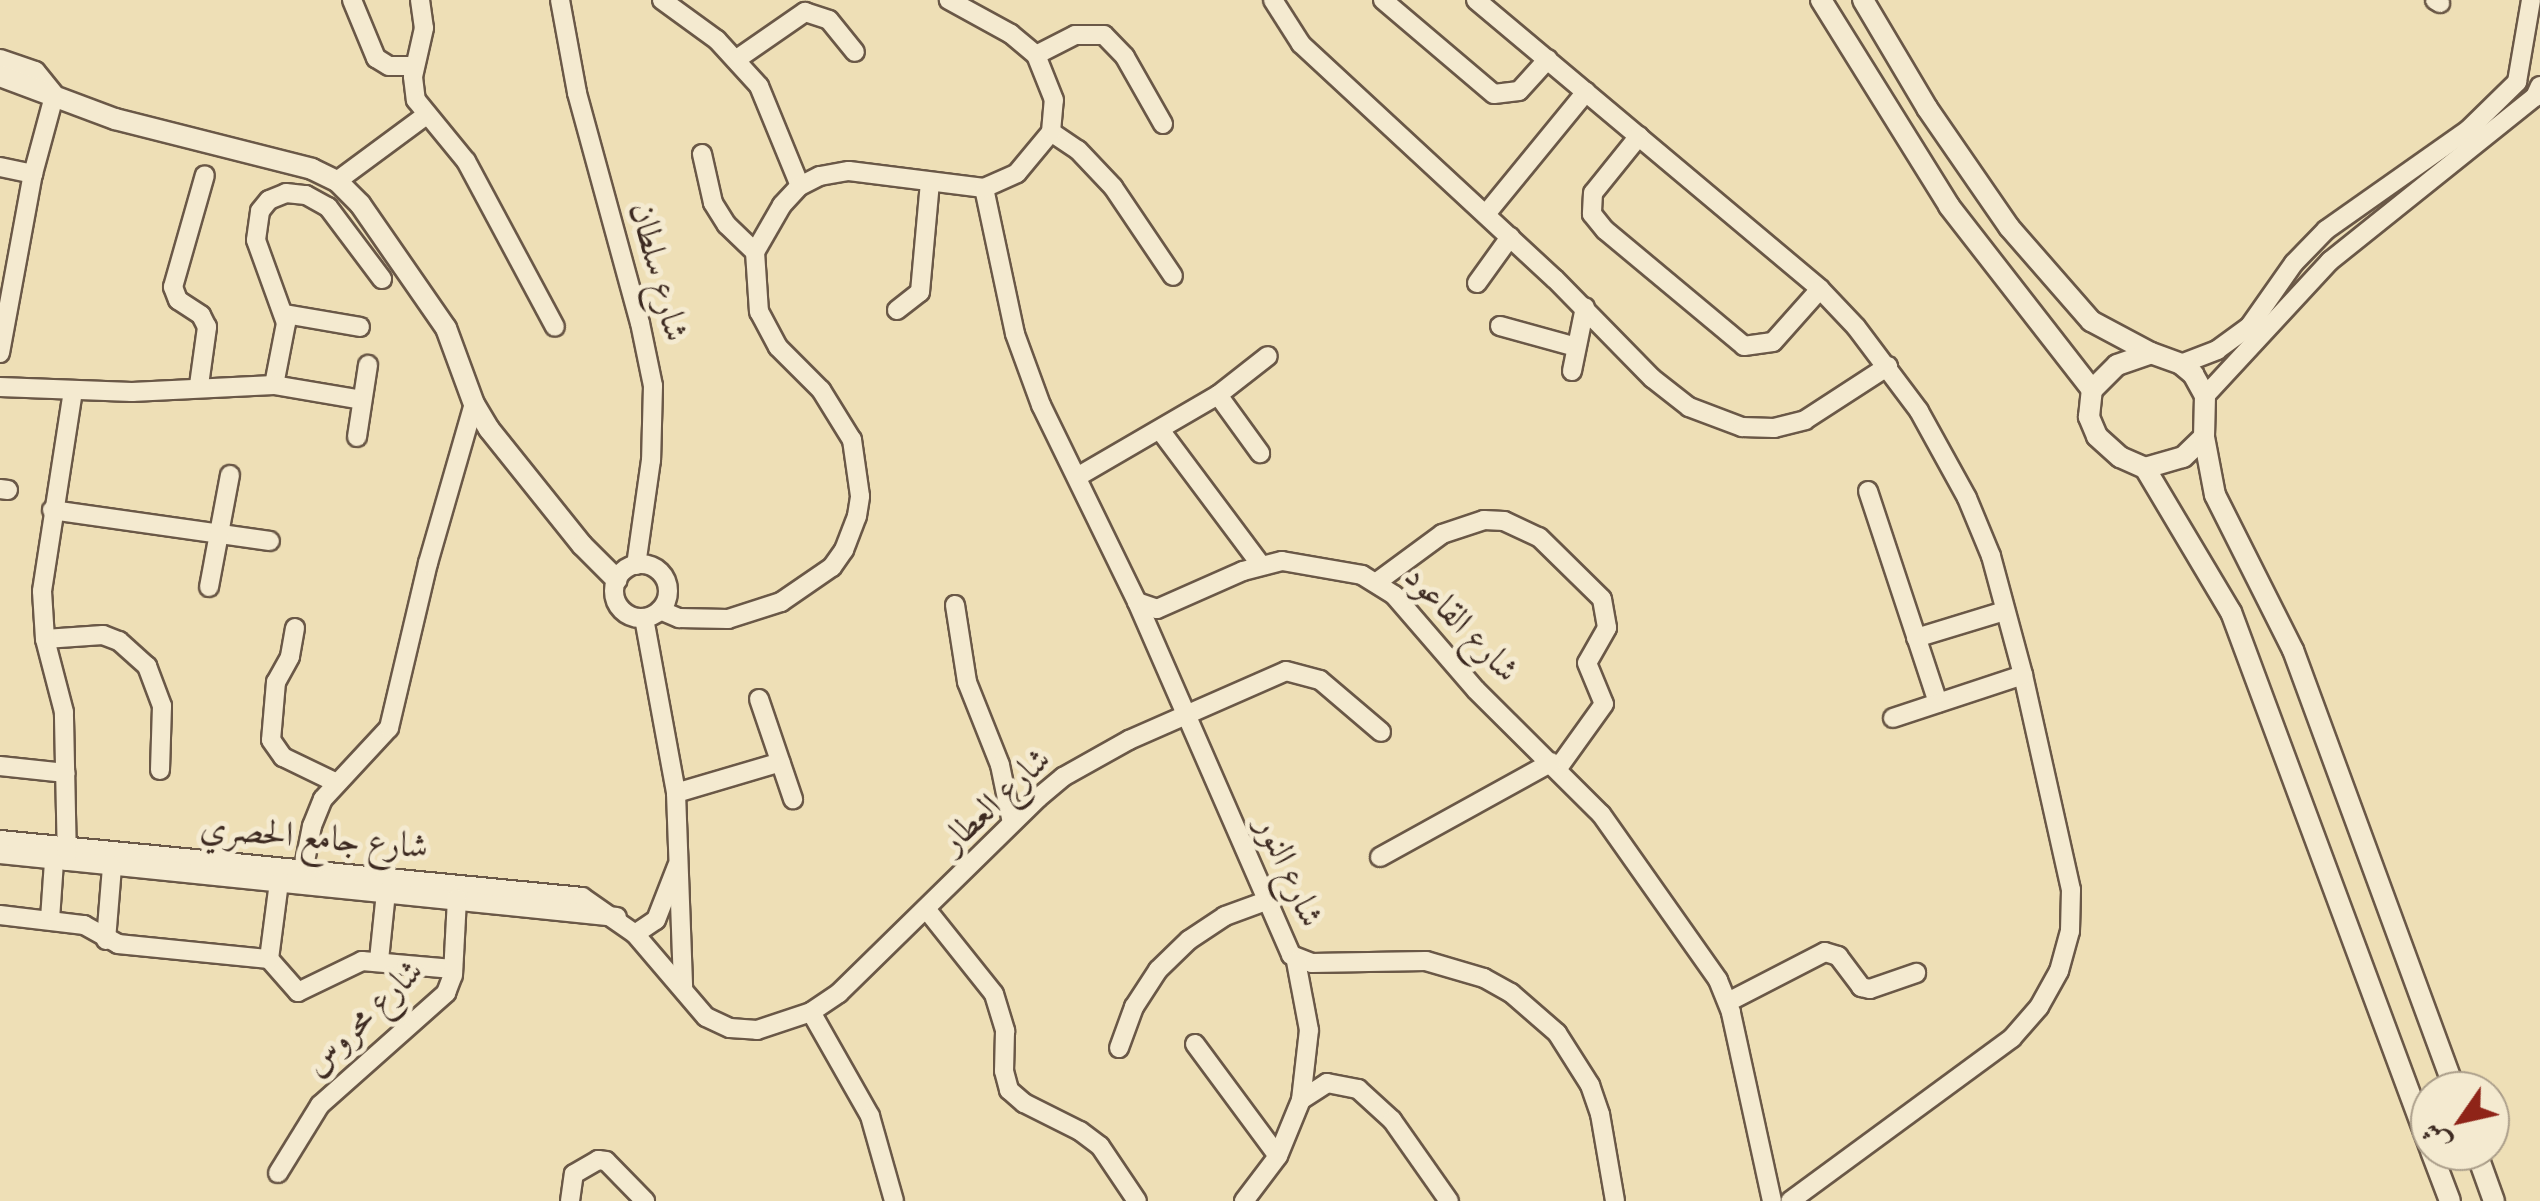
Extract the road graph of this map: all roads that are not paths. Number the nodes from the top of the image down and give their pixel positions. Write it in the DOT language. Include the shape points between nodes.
graph roads {
  1 [pos="352,0"];
  2 [pos="420,0"];
  3 [pos="560,0"];
  4 [pos="662,0"];
  5 [pos="949,0"];
  6 [pos="1273,0"];
  7 [pos="1383,0"];
  8 [pos="1476,0"];
  9 [pos="1821,0"];
  10 [pos="1864,0"];
  11 [pos="2533,0"];
  12 [pos="2540,7"];
  13 [pos="854,52"];
  14 [pos="1036,55"];
  15 [pos="738,59"];
  16 [pos="0,60"];
  17 [pos="1548,60"];
  18 [pos="415,66"];
  19 [pos="0,76"];
  20 [pos="2517,82"];
  21 [pos="2537,91"];
  22 [pos="1586,92"];
  23 [pos="54,96"];
  24 [pos="425,116"];
  25 [pos="1163,124"];
  26 [pos="1051,132"];
  27 [pos="1639,136"];
  28 [pos="702,154"];
  29 [pos="0,167"];
  30 [pos="2406,170"];
  31 [pos="33,174"];
  32 [pos="205,175"];
  33 [pos="337,180"];
  34 [pos="930,182"];
  35 [pos="800,186"];
  36 [pos="984,188"];
  37 [pos="2416,189"];
  38 [pos="1486,214"];
  39 [pos="1510,238"];
  40 [pos="756,252"];
  41 [pos="1172,276"];
  42 [pos="382,279"];
  43 [pos="1477,283"];
  44 [pos="1820,289"];
  45 [pos="1584,308"];
  46 [pos="897,310"];
  47 [pos="286,314"];
  48 [pos="360,326"];
  49 [pos="1500,326"];
  50 [pos="555,327"];
  51 [pos="1576,347"];
  52 [pos="0,353"];
  53 [pos="2150,353"];
  54 [pos="1268,356"];
  55 [pos="2181,364"];
  56 [pos="368,365"];
  57 [pos="1888,366"];
  58 [pos="1572,371"];
  59 [pos="199,385"];
  60 [pos="274,385"];
  61 [pos="0,387"];
  62 [pos="2092,390"];
  63 [pos="73,392"];
  64 [pos="1218,395"];
  65 [pos="2205,396"];
  66 [pos="362,400"];
  67 [pos="474,404"];
  68 [pos="1160,430"];
  69 [pos="356,437"];
  70 [pos="2204,437"];
  71 [pos="1260,453"];
  72 [pos="2145,468"];
  73 [pos="230,476"];
  74 [pos="1077,478"];
  75 [pos="1868,490"];
  76 [pos="52,510"];
  77 [pos="218,531"];
  78 [pos="270,541"];
  79 [pos="636,564"];
  80 [pos="1261,565"];
  81 [pos="617,580"];
  82 [pos="1377,582"];
  83 [pos="209,587"];
  84 [pos="2266,598"];
  85 [pos="1138,602"];
  86 [pos="954,605"];
  87 [pos="2006,611"];
  88 [pos="2231,612"];
  89 [pos="652,614"];
  90 [pos="295,628"];
  91 [pos="1916,638"];
  92 [pos="45,639"];
  93 [pos="2023,675"];
  94 [pos="760,699"];
  95 [pos="1938,703"];
  96 [pos="1185,714"];
  97 [pos="1893,718"];
  98 [pos="1381,732"];
  99 [pos="781,762"];
  100 [pos="1555,765"];
  101 [pos="0,766"];
  102 [pos="160,770"];
  103 [pos="66,773"];
  104 [pos="336,783"];
  105 [pos="676,792"];
  106 [pos="793,799"];
  107 [pos="1012,823"];
  108 [pos="0,840"];
  109 [pos="0,854"];
  110 [pos="680,856"];
  111 [pos="1380,857"];
  112 [pos="63,858"];
  113 [pos="112,867"];
  114 [pos="302,877"];
  115 [pos="279,882"];
  116 [pos="386,892"];
  117 [pos="457,898"];
  118 [pos="1266,901"];
  119 [pos="927,910"];
  120 [pos="0,914"];
  121 [pos="618,917"];
  122 [pos="50,918"];
  123 [pos="634,934"];
  124 [pos="106,940"];
  125 [pos="269,959"];
  126 [pos="379,960"];
  127 [pos="1296,960"];
  128 [pos="454,969"];
  129 [pos="1916,973"];
  130 [pos="683,988"];
  131 [pos="1728,1002"];
  132 [pos="811,1012"];
  133 [pos="1195,1044"];
  134 [pos="1118,1048"];
  135 [pos="2448,1071"];
  136 [pos="2410,1096"];
  137 [pos="1301,1100"];
  138 [pos="1278,1156"];
  139 [pos="2438,1171"];
  140 [pos="2483,1171"];
  141 [pos="278,1172"];
  142 [pos="570,1201"];
  143 [pos="645,1201"];
  144 [pos="894,1201"];
  145 [pos="1137,1201"];
  146 [pos="1244,1201"];
  147 [pos="1449,1201"];
  148 [pos="1615,1201"];
  149 [pos="1772,1201"];
  150 [pos="1790,1201"];
  151 [pos="2450,1201"];
  152 [pos="2494,1201"];
  1 -- 18 [label="street" via="376,58 390,66"];
  2 -- 18 [label="street" via="424,28"];
  3 -- 79 [label="street, شارع سلطان" via="577,93 652,386 651,460"];
  4 -- 15 [label="street"];
  5 -- 14 [label="street"];
  6 -- 38 [label="street" via="1301,44"];
  7 -- 17 [label="street" via="1494,94 1519,90"];
  8 -- 17 [label="street"];
  9 -- 62 [label="street" via="1940,193"];
  10 -- 53 [label="street" via="1953,148 2010,227 2091,321"];
  11 -- 12 [label="street"];
  11 -- 20 [label="street"];
  13 -- 15 [label="street" via="829,20 806,12"];
  14 -- 25 [label="street" via="1075,35 1104,34"];
  14 -- 26 [label="street" via="1054,100"];
  15 -- 35 [label="street" via="769,102"];
  16 -- 23 [label="street" via="35,72"];
  17 -- 22 [label="street"];
  18 -- 24 [label="street" via="412,86"];
  19 -- 23 [label="street"];
  20 -- 21 [label="street"];
  20 -- 30 [label="street" via="2468,130"];
  21 -- 37 [label="street"];
  22 -- 27 [label="street"];
  22 -- 38 [label="street"];
  23 -- 31 [label="street"];
  23 -- 33 [label="street"];
  24 -- 33 [label="street"];
  24 -- 50 [label="street" via="466,161"];
  26 -- 36 [label="street" via="1017,174"];
  26 -- 41 [label="street" via="1114,187"];
  27 -- 44 [label="street"];
  27 -- 44 [label="street" via="1592,193 1592,214 1605,230 1744,346 1773,342"];
  28 -- 40 [label="street" via="713,203"];
  29 -- 31 [label="street"];
  30 -- 37 [label="street"];
  30 -- 55 [label="street" via="2326,230 2249,327"];
  31 -- 52 [label="street"];
  32 -- 59 [label="street" via="173,286 207,327"];
  33 -- 67 [label="street" via="446,328"];
  34 -- 35 [label="street" via="848,171"];
  34 -- 36 [label="street"];
  34 -- 46 [label="street" via="920,292"];
  35 -- 40 [label="street" via="769,223"];
  36 -- 74 [label="street" via="1016,334"];
  37 -- 65 [label="street" via="2330,261"];
  38 -- 39 [label="street"];
  39 -- 43 [label="street"];
  39 -- 45 [label="street"];
  40 -- 89 [label="street" via="763,324 821,390 852,440 860,496 856,516 832,566 781,602 728,618"];
  42 -- 47 [label="street" via="328,207 286,192 269,200 256,225 260,255"];
  44 -- 57 [label="street"];
  45 -- 51 [label="street"];
  45 -- 57 [label="street" via="1670,394 1742,428 1806,420"];
  47 -- 48 [label="street"];
  47 -- 60 [label="street"];
  49 -- 51 [label="street"];
  51 -- 58 [label="street"];
  53 -- 55 [label="street"];
  53 -- 62 [label="street" via="2116,365"];
  54 -- 64 [label="street"];
  55 -- 65 [label="street"];
  56 -- 66 [label="street"];
  57 -- 87 [label="street" via="1968,498"];
  59 -- 60 [label="street"];
  59 -- 63 [label="street"];
  60 -- 66 [label="street"];
  61 -- 63 [label="street"];
  62 -- 72 [label="street" via="2089,417 2097,436"];
  63 -- 76 [label="street"];
  64 -- 68 [label="street"];
  64 -- 71 [label="street"];
  65 -- 70 [label="street"];
  66 -- 69 [label="street"];
  67 -- 81 [label="street" via="582,546"];
  67 -- 104 [label="street" via="389,728"];
  68 -- 74 [label="street"];
  68 -- 80 [label="street"];
  70 -- 72 [label="street" via="2184,457"];
  70 -- 84 [label="street" via="2215,495"];
  72 -- 88 [label="street"];
  73 -- 77 [label="street"];
  74 -- 85 [label="street"];
  75 -- 91 [label="street"];
  76 -- 77 [label="street"];
  76 -- 92 [label="street" via="43,580"];
  77 -- 78 [label="street"];
  77 -- 83 [label="street"];
  79 -- 81 [label="street"];
  79 -- 89 [label="street" via="655,568 667,583"];
  80 -- 82 [label="street, شارع القاعود" via="1282,561"];
  80 -- 85 [label="street, شارع القاعود" via="1156,608"];
  81 -- 89 [label="street" via="619,607"];
  82 -- 100 [label="street, شارع القاعود"];
  82 -- 100 [label="street" via="1442,534 1484,520 1504,521 1539,538 1602,599 1607,628 1587,663 1604,704"];
  84 -- 88 [label="street"];
  84 -- 135 [label="street" via="2300,668"];
  85 -- 96 [label="street, شارع النور"];
  86 -- 107 [label="street" via="967,682 1000,765"];
  87 -- 91 [label="street"];
  87 -- 93 [label="street"];
  88 -- 136 [label="street"];
  89 -- 105 [label="street"];
  90 -- 104 [label="street" via="276,682 271,740 284,758"];
  91 -- 95 [label="street"];
  92 -- 102 [label="street" via="103,636 147,666 162,706"];
  92 -- 103 [label="street" via="64,712"];
  93 -- 95 [label="street"];
  93 -- 150 [label="street" via="2071,890 2070,931 2059,970 2012,1038"];
  94 -- 99 [label="street"];
  95 -- 97 [label="street"];
  96 -- 98 [label="street, شارع العطار" via="1264,677 1304,672"];
  96 -- 107 [label="street, شارع العطار" via="1063,777"];
  96 -- 118 [label="street, شارع النور"];
  99 -- 105 [label="street"];
  99 -- 106 [label="street"];
  100 -- 111 [label="street"];
  100 -- 131 [label="street, شارع القاعود" via="1637,861"];
  101 -- 103 [label="street"];
  103 -- 112 [label="street"];
  104 -- 114 [label="street" via="314,818"];
  105 -- 110 [label="street"];
  107 -- 119 [label="street, شارع العطار"];
  108 -- 112 [label="street, شارع جامع الحصري"];
  109 -- 112 [label="street, شارع جامع الحصري"];
  110 -- 123 [label="street" via="656,920"];
  110 -- 130 [label="street"];
  112 -- 113 [label="street, شارع جامع الحصري"];
  112 -- 114 [label="street, شارع جامع الحصري"];
  112 -- 122 [label="street"];
  113 -- 115 [label="street, شارع جامع الحصري"];
  113 -- 124 [label="street"];
  114 -- 115 [label="street, شارع جامع الحصري"];
  114 -- 116 [label="street, شارع جامع الحصري"];
  114 -- 121 [label="street, شارع جامع الحصري" via="564,892"];
  115 -- 125 [label="street"];
  116 -- 117 [label="street, شارع جامع الحصري"];
  116 -- 126 [label="street"];
  117 -- 121 [label="street, شارع جامع الحصري"];
  117 -- 128 [label="street, شارع محروس"];
  118 -- 127 [label="street, شارع النور"];
  118 -- 134 [label="street" via="1188,940 1134,1007"];
  119 -- 132 [label="street, شارع العطار"];
  119 -- 145 [label="street" via="994,994 1009,1090 1100,1146"];
  120 -- 122 [label="street"];
  121 -- 123 [label="street, شارع جامع الحصري"];
  122 -- 124 [label="street" via="84,925"];
  123 -- 130 [label="street, شارع جامع الحصري"];
  124 -- 125 [label="street"];
  125 -- 126 [label="street" via="298,992"];
  126 -- 128 [label="street"];
  127 -- 137 [label="street" via="1309,1030"];
  127 -- 148 [label="street, شارع النور" via="1426,960 1484,978 1523,1002 1557,1034 1590,1085"];
  128 -- 141 [label="street, شارع محروس" via="442,998 320,1105"];
  129 -- 131 [label="street" via="1861,987 1838,956 1825,952"];
  130 -- 132 [label="street, شارع العطار" via="706,1017 730,1028 757,1030"];
  131 -- 149 [label="street, شارع القاعود"];
  132 -- 144 [label="street" via="870,1116"];
  133 -- 138 [label="street"];
  137 -- 138 [label="street"];
  137 -- 147 [label="street" via="1327,1083 1358,1088 1392,1120"];
  138 -- 146 [label="street"];
  139 -- 151 [label="street"];
  140 -- 152 [label="street"];
  142 -- 143 [label="street" via="574,1174 598,1160"];
}
